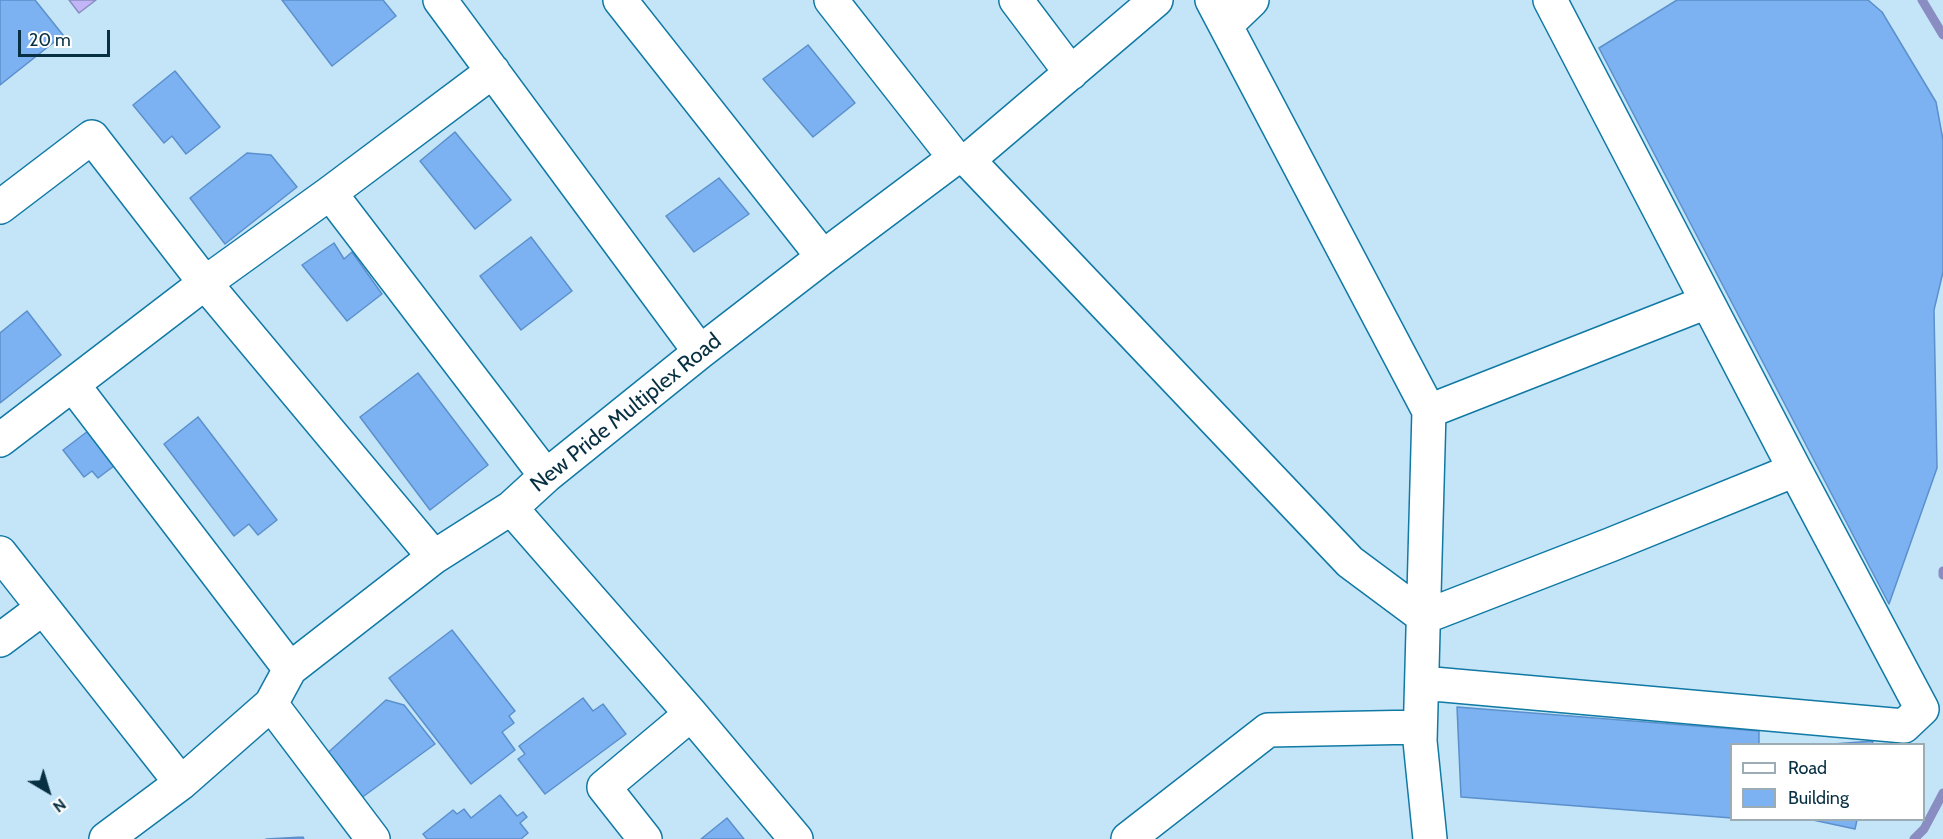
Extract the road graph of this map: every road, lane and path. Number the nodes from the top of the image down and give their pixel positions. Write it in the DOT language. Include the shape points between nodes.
graph roads {
  1 [pos="440,0"];
  2 [pos="620,0"];
  3 [pos="831,0"];
  4 [pos="1016,0"];
  5 [pos="1156,0"];
  6 [pos="1252,0"];
  7 [pos="1550,0"];
  8 [pos="1219,13"];
  9 [pos="493,71"];
  10 [pos="1071,73"];
  11 [pos="962,159"];
  12 [pos="330,193"];
  13 [pos="0,207"];
  14 [pos="823,256"];
  15 [pos="205,283"];
  16 [pos="1707,302"];
  17 [pos="700,352"];
  18 [pos="73,385"];
  19 [pos="1429,411"];
  20 [pos="0,440"];
  21 [pos="1795,470"];
  22 [pos="546,476"];
  23 [pos="511,508"];
  24 [pos="0,553"];
  25 [pos="434,557"];
  26 [pos="43,608"];
  27 [pos="1424,617"];
  28 [pos="0,640"];
  29 [pos="290,669"];
  30 [pos="1422,683"];
  31 [pos="271,704"];
  32 [pos="691,714"];
  33 [pos="1420,727"];
  34 [pos="181,783"];
  35 [pos="106,839"];
  36 [pos="373,839"];
  37 [pos="645,839"];
  38 [pos="796,839"];
  39 [pos="1128,839"];
  40 [pos="1431,839"];
  1 -- 9 [label="street"];
  2 -- 14 [label="street"];
  3 -- 11 [label="street"];
  4 -- 10 [label="street"];
  5 -- 10 [label="street, New Pride Multiplex Road"];
  6 -- 8 [label="street"];
  7 -- 16 [label="street"];
  8 -- 19 [label="street"];
  9 -- 12 [label="street"];
  9 -- 17 [label="street"];
  10 -- 11 [label="street, New Pride Multiplex Road"];
  11 -- 14 [label="street, New Pride Multiplex Road"];
  11 -- 27 [label="street" via="1350,562"];
  12 -- 15 [label="street"];
  12 -- 22 [label="street"];
  13 -- 15 [label="street" via="92,138"];
  14 -- 17 [label="street, New Pride Multiplex Road"];
  15 -- 18 [label="street"];
  15 -- 25 [label="street"];
  16 -- 19 [label="street"];
  16 -- 21 [label="street"];
  17 -- 22 [label="street, New Pride Multiplex Road"];
  18 -- 20 [label="street"];
  18 -- 29 [label="street"];
  19 -- 27 [label="street"];
  21 -- 27 [label="street"];
  21 -- 30 [label="street" via="1922,709 1904,726"];
  22 -- 23 [label="street, New Pride Multiplex Road"];
  23 -- 25 [label="street, New Pride Multiplex Road"];
  23 -- 32 [label="street"];
  24 -- 26 [label="street"];
  25 -- 29 [label="street, New Pride Multiplex Road"];
  26 -- 28 [label="street"];
  26 -- 34 [label="street"];
  27 -- 30 [label="street"];
  29 -- 31 [label="street, New Pride Multiplex Road"];
  30 -- 33 [label="street"];
  31 -- 34 [label="street, New Pride Multiplex Road"];
  31 -- 36 [label="street"];
  32 -- 37 [label="street" via="604,787"];
  32 -- 38 [label="street"];
  33 -- 39 [label="street" via="1268,730"];
  33 -- 40 [label="street"];
  34 -- 35 [label="street, New Pride Multiplex Road"];
}
